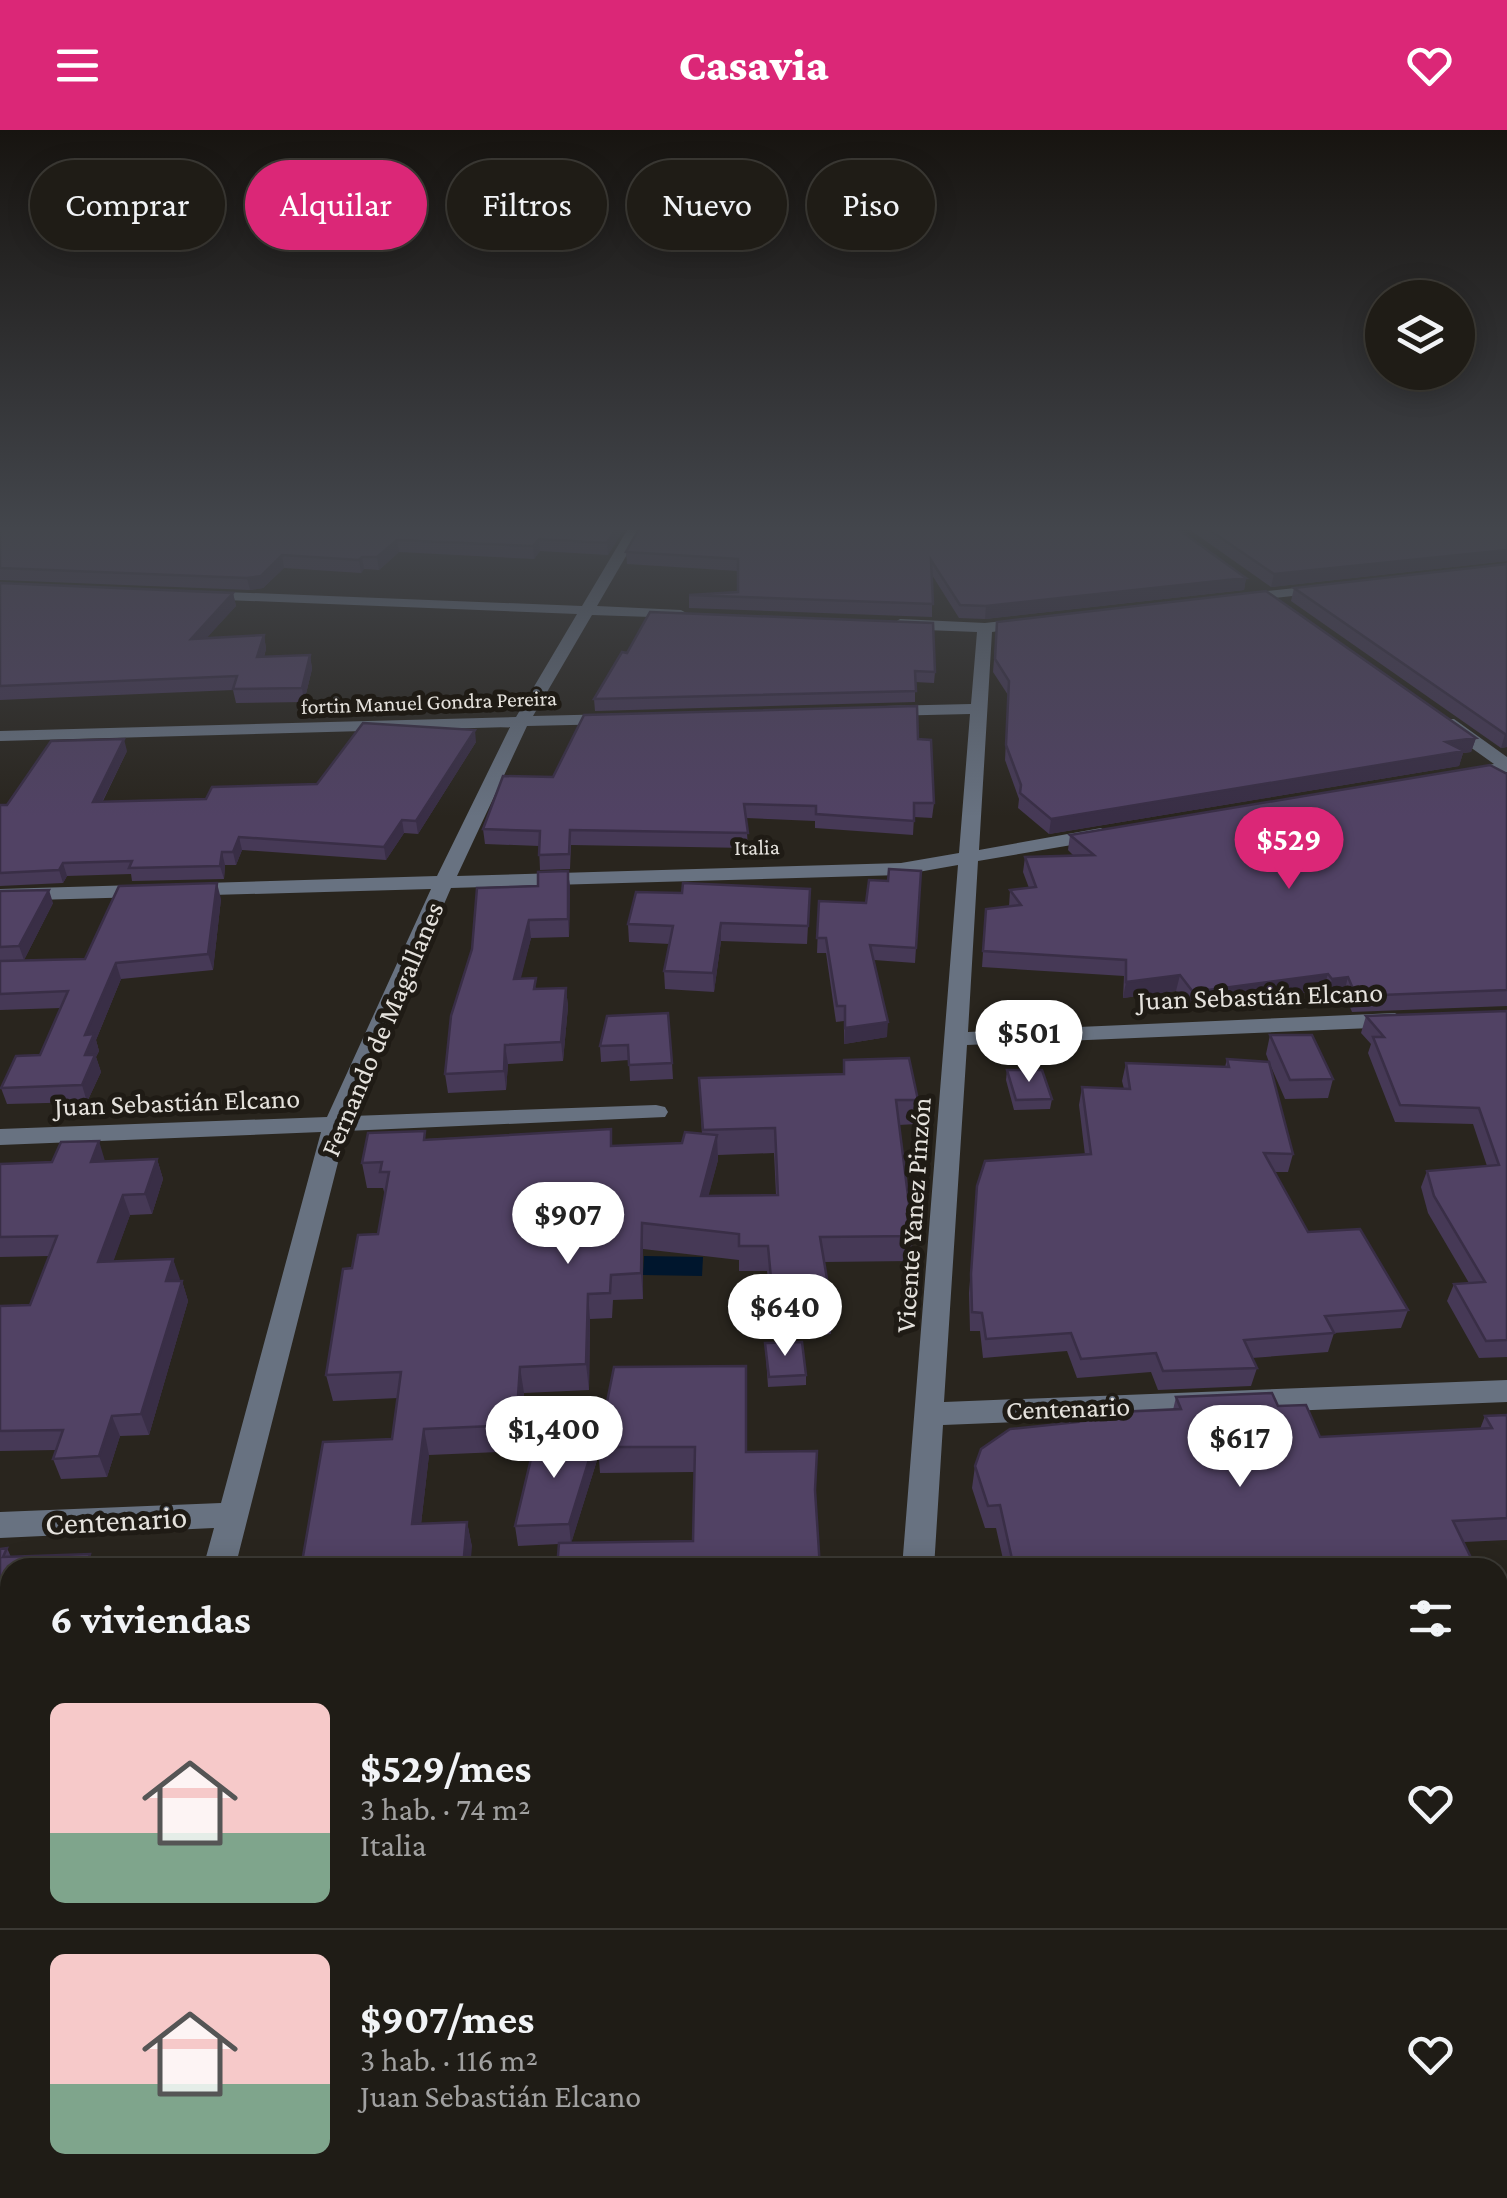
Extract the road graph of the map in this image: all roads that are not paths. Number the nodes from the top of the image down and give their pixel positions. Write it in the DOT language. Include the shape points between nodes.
graph roads {
  1 [pos="578,624"];
  2 [pos="886,624"];
  3 [pos="1028,624"];
  4 [pos="985,628"];
  5 [pos="979,708"];
  6 [pos="1427,708"];
  7 [pos="860,712"];
  8 [pos="641,718"];
  9 [pos="521,722"];
  10 [pos="0,736"];
  11 [pos="1507,766"];
  12 [pos="1450,776"];
  13 [pos="1123,830"];
  14 [pos="969,856"];
  15 [pos="445,880"];
  16 [pos="0,896"];
  17 [pos="1428,1019"];
  18 [pos="956,1038"];
  19 [pos="656,1112"];
  20 [pos="335,1126"];
  21 [pos="0,1138"];
  22 [pos="1507,1390"];
  23 [pos="928,1414"];
  24 [pos="232,1515"];
  25 [pos="0,1525"];
  26 [pos="221,1558"];
  27 [pos="919,1558"];
  1 -- 9 [label="street, Fernando de Magallanes"];
  2 -- 4 [label="street"];
  3 -- 4 [label="street"];
  4 -- 5 [label="street, Vicente Yanez Pinzón"];
  5 -- 7 [label="street"];
  5 -- 14 [label="street, Vicente Yanez Pinzón"];
  6 -- 11 [label="street"];
  8 -- 9 [label="street, fortin Manuel Gondra Pereira"];
  9 -- 10 [label="street, fortin Manuel Gondra Pereira"];
  9 -- 15 [label="street, Fernando de Magallanes"];
  11 -- 12 [label="street"];
  13 -- 14 [label="street, Italia"];
  14 -- 15 [label="street, Italia" via="901,869"];
  14 -- 18 [label="street, Vicente Yanez Pinzón"];
  15 -- 16 [label="street, Italia"];
  15 -- 20 [label="street, Fernando de Magallanes"];
  17 -- 18 [label="street, Juan Sebastián Elcano"];
  18 -- 23 [label="street, Vicente Yanez Pinzón"];
  19 -- 20 [label="street, Juan Sebastián Elcano"];
  20 -- 21 [label="street, Juan Sebastián Elcano"];
  20 -- 24 [label="street, Fernando de Magallanes"];
  22 -- 23 [label="street, Centenario"];
  23 -- 27 [label="street, Vicente Yanez Pinzón"];
  24 -- 25 [label="street, Centenario"];
  24 -- 26 [label="street, Fernando de Magallanes"];
}
